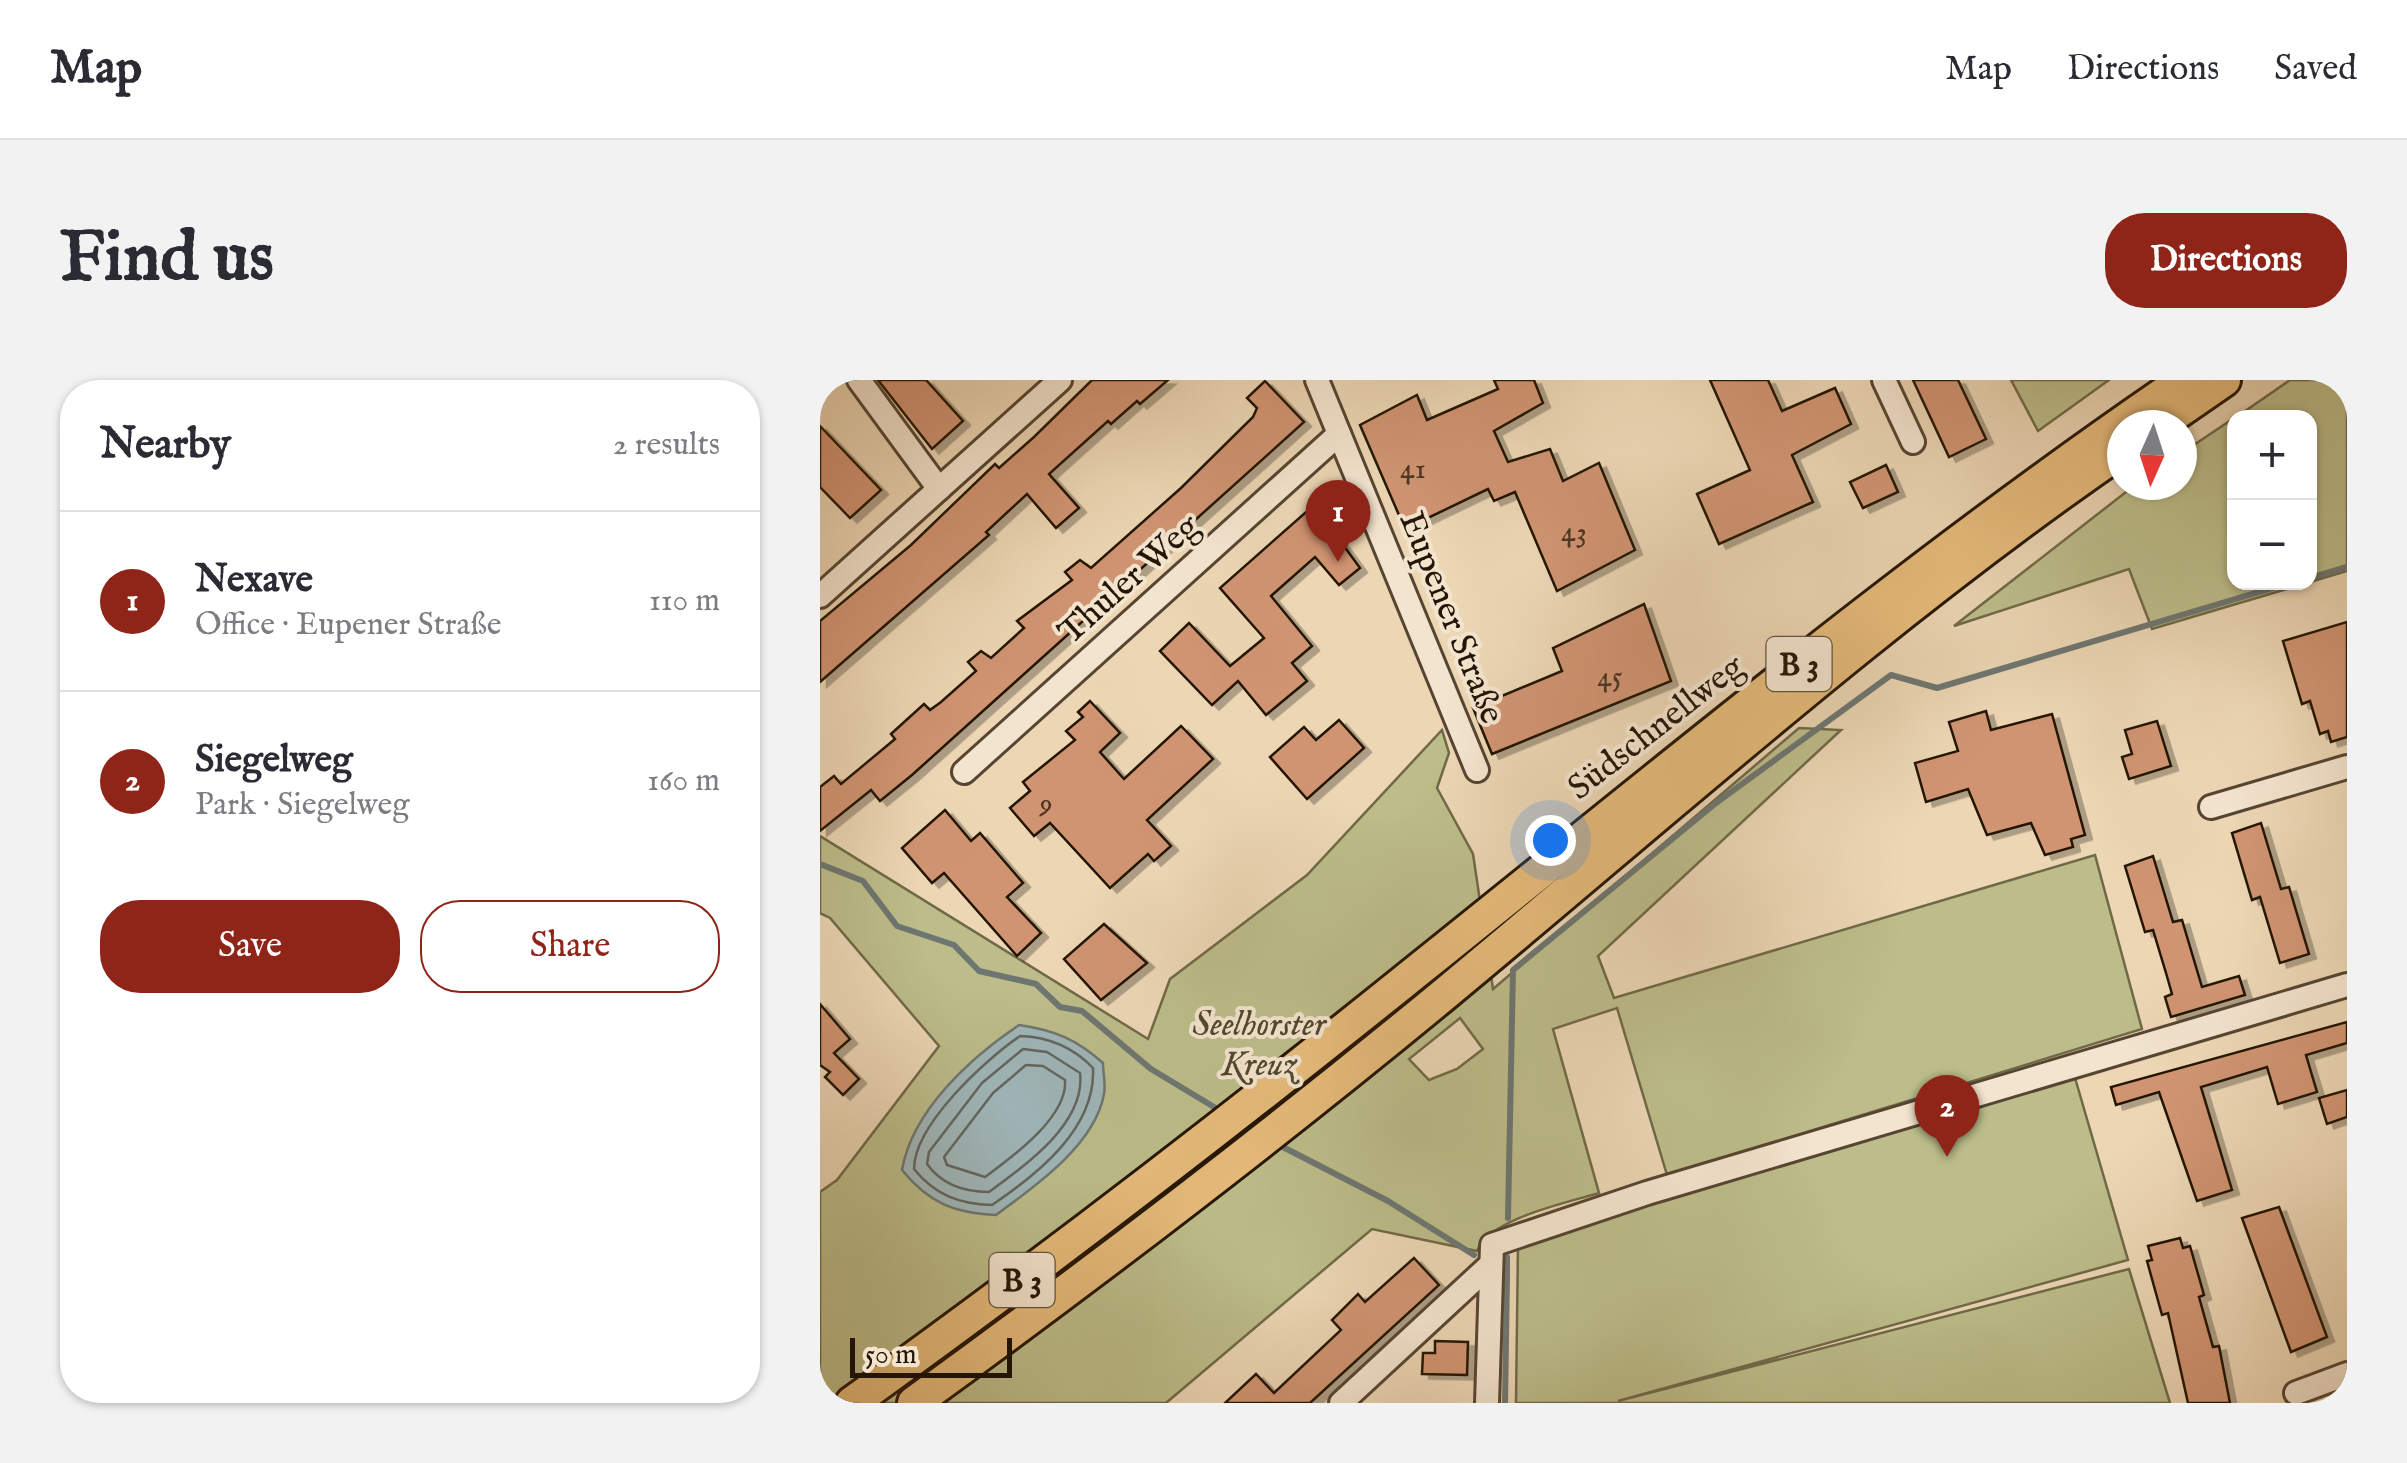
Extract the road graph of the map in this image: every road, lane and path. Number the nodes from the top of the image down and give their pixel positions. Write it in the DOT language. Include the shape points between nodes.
graph roads {
  1 [pos="859,380"];
  2 [pos="1060,380"];
  3 [pos="1317,380"];
  4 [pos="1884,380"];
  5 [pos="2184,380"];
  6 [pos="2224,380"];
  7 [pos="2180,410"];
  8 [pos="1339,434"];
  9 [pos="1914,442"];
  10 [pos="2107,461"];
  11 [pos="939,490"];
  12 [pos="820,596"];
  13 [pos="2347,767"];
  14 [pos="1477,770"];
  15 [pos="964,772"];
  16 [pos="2212,807"];
  17 [pos="2347,985"];
  18 [pos="1490,1256"];
  19 [pos="2347,1374"];
  20 [pos="2296,1393"];
  21 [pos="852,1403"];
  22 [pos="914,1403"];
  23 [pos="1340,1403"];
  24 [pos="1487,1403"];
  1 -- 11 [label="street"];
  2 -- 11 [label="street"];
  3 -- 8 [label="street, Eupener Straße"];
  4 -- 9 [label="street"];
  5 -- 21 [label="highway, Südschnellweg / B 3" via="1862,614 1189,1153"];
  6 -- 7 [label="highway"];
  8 -- 14 [label="street, Eupener Straße"];
  8 -- 15 [label="street, Thuler Weg"];
  10 -- 22 [label="highway, Südschnellweg / B 3" via="1861,645 1222,1173"];
  11 -- 12 [label="street"];
  13 -- 16 [label="street"];
  17 -- 18 [label="street" via="1666,1187"];
  18 -- 23 [label="street"];
  18 -- 24 [label="street"];
  19 -- 20 [label="street"];
}
